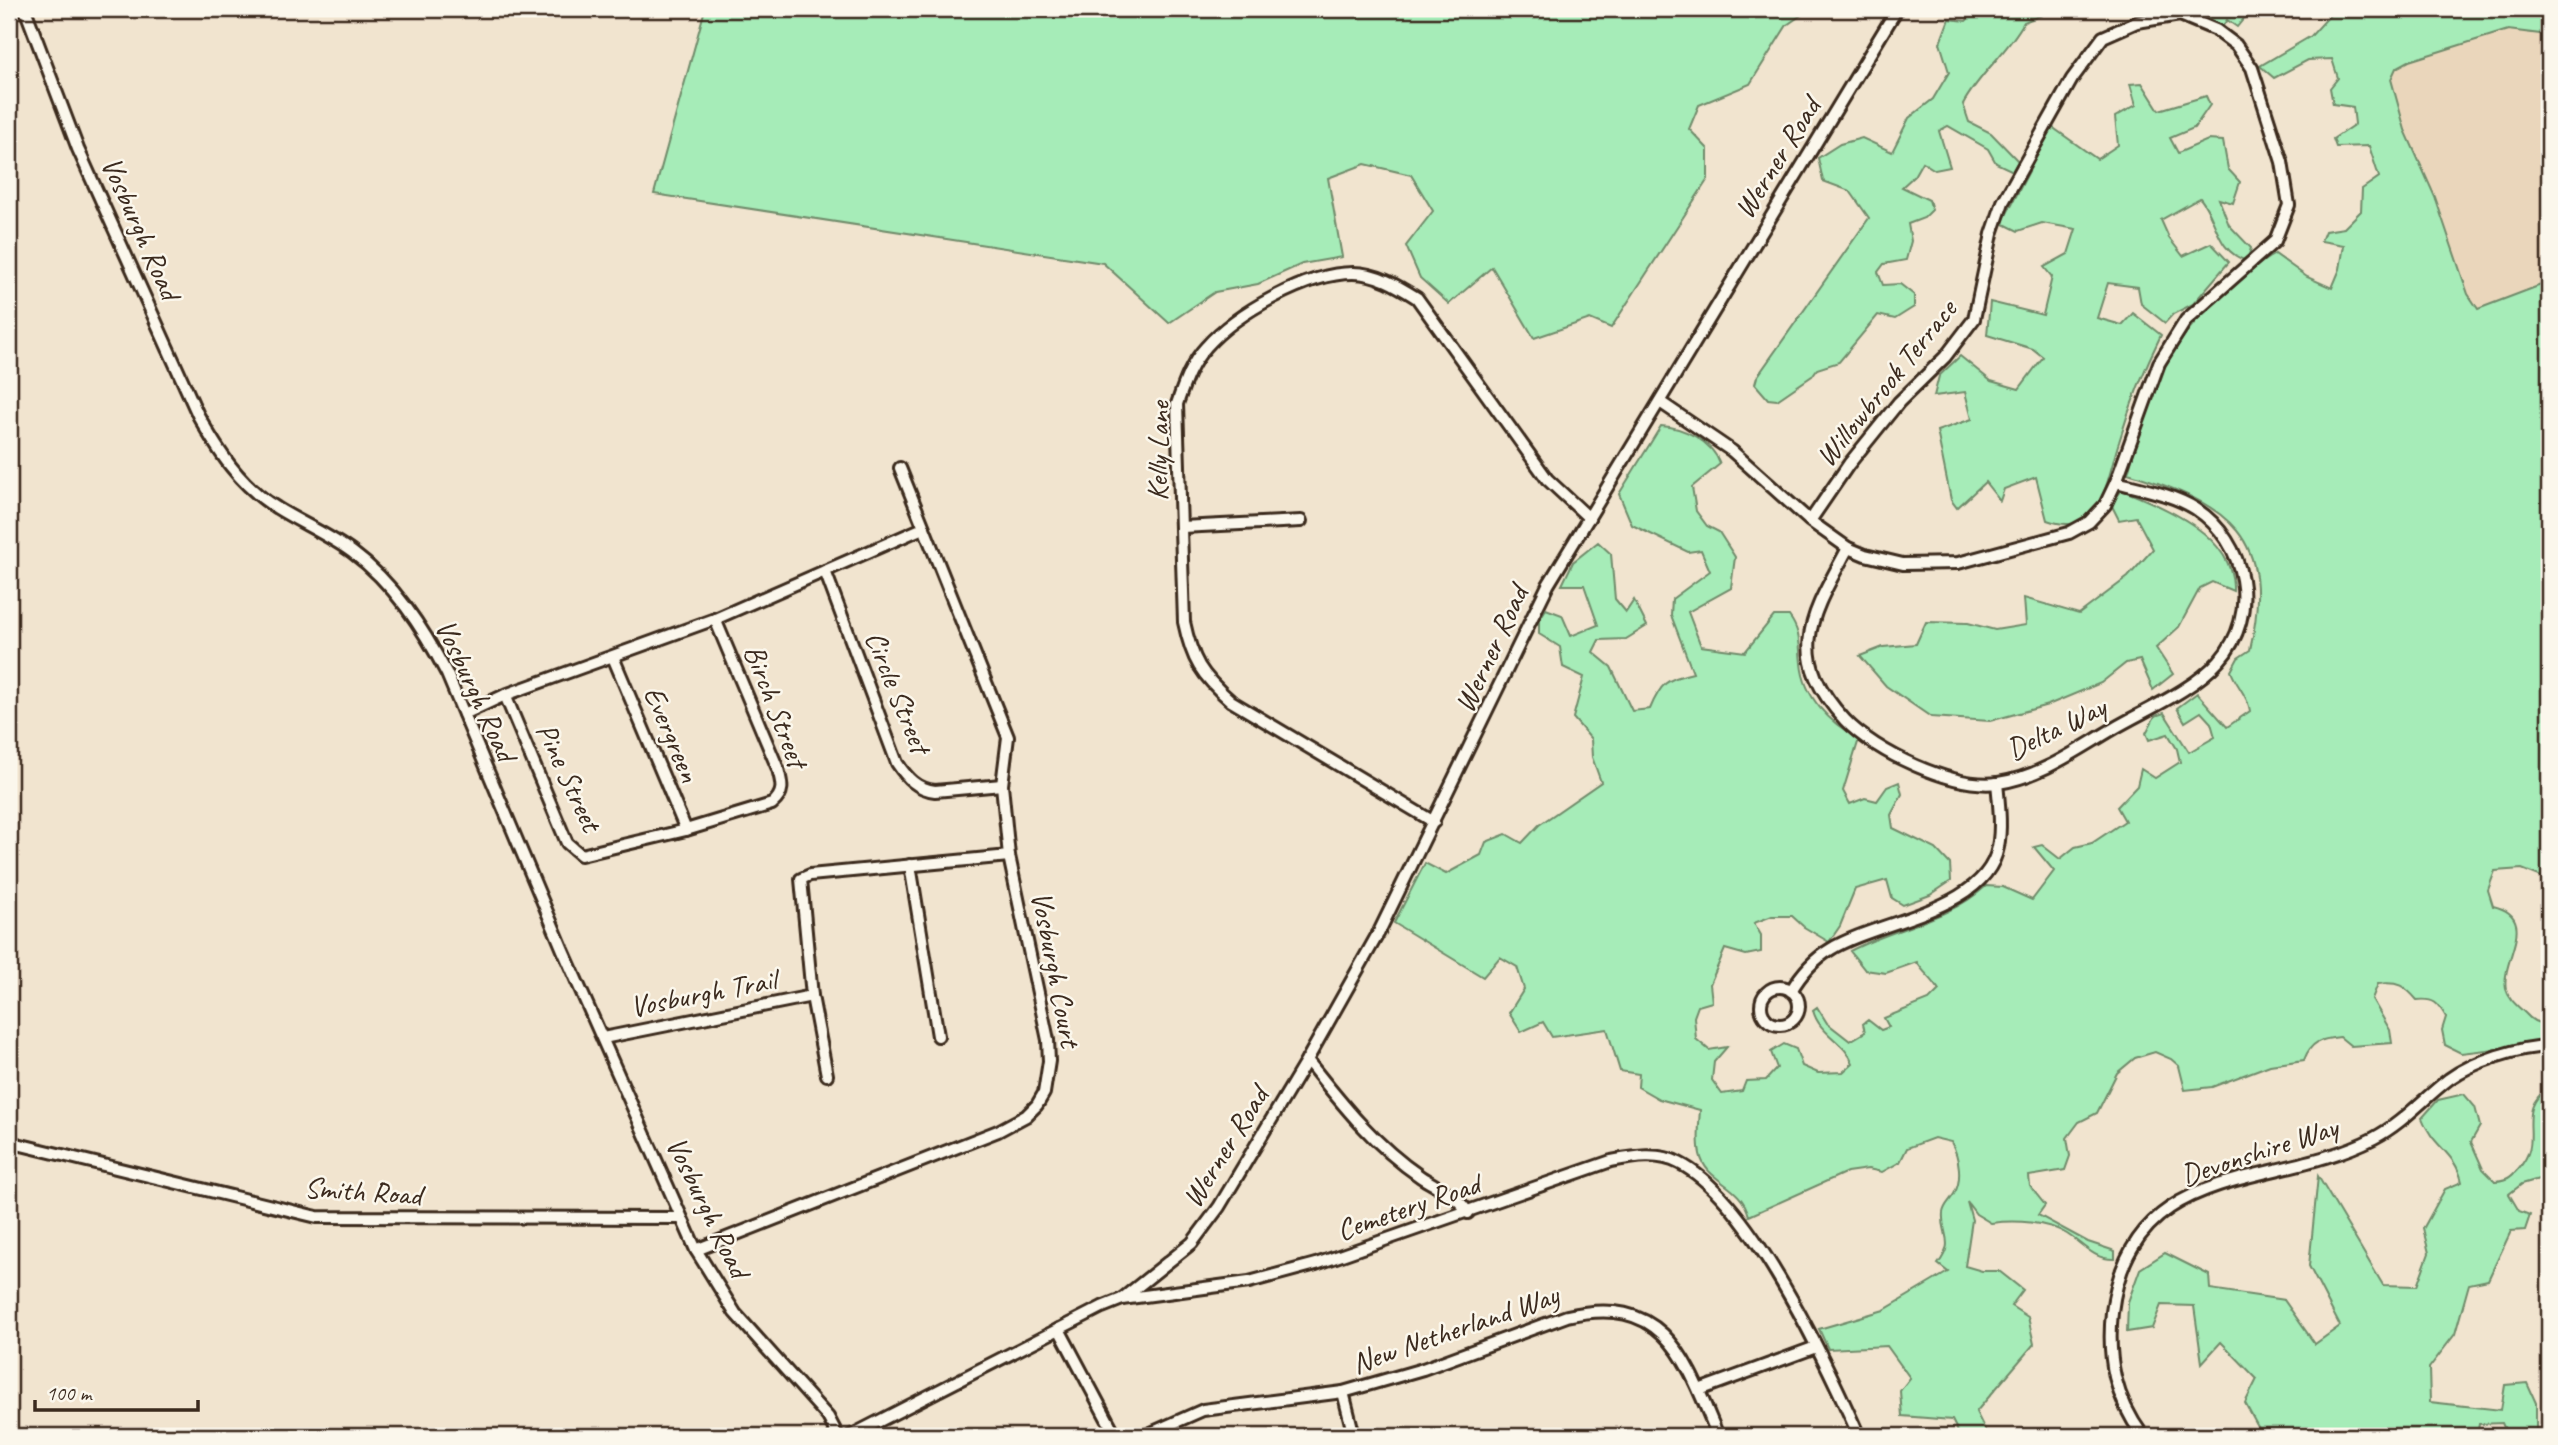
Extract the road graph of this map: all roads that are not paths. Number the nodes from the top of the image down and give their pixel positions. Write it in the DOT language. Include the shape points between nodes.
graph roads {
  1 [pos="25,9"];
  2 [pos="1897,9"];
  3 [pos="2180,12"];
  4 [pos="1660,402"];
  5 [pos="900,468"];
  6 [pos="2116,482"];
  7 [pos="1589,518"];
  8 [pos="1301,521"];
  9 [pos="1810,521"];
  10 [pos="1182,527"];
  11 [pos="923,528"];
  12 [pos="1848,548"];
  13 [pos="825,571"];
  14 [pos="715,618"];
  15 [pos="613,657"];
  16 [pos="505,695"];
  17 [pos="464,714"];
  18 [pos="1997,783"];
  19 [pos="1002,785"];
  20 [pos="1434,822"];
  21 [pos="687,830"];
  22 [pos="1009,856"];
  23 [pos="910,865"];
  24 [pos="1791,991"];
  25 [pos="812,996"];
  26 [pos="937,1036"];
  27 [pos="603,1038"];
  28 [pos="2549,1046"];
  29 [pos="1307,1060"];
  30 [pos="827,1075"];
  31 [pos="9,1142"];
  32 [pos="1468,1213"];
  33 [pos="681,1218"];
  34 [pos="696,1250"];
  35 [pos="1122,1299"];
  36 [pos="1059,1329"];
  37 [pos="1816,1347"];
  38 [pos="1699,1390"];
  39 [pos="1343,1392"];
  40 [pos="2549,1409"];
  41 [pos="838,1436"];
  42 [pos="850,1436"];
  43 [pos="1116,1436"];
  44 [pos="1144,1436"];
  45 [pos="1354,1436"];
  46 [pos="1718,1436"];
  47 [pos="1859,1436"];
  48 [pos="2143,1436"];
  49 [pos="2548,1436"];
  1 -- 17 [label="street, Vosburgh Road" via="78,149 219,453 274,507 351,552 379,575 426,634"];
  2 -- 4 [label="street, Werner Road"];
  3 -- 6 [label="street, Willowbrook Terrace" via="2236,45 2252,68 2282,162 2289,205 2275,241 2186,320 2158,363"];
  3 -- 9 [label="street, Willowbrook Terrace" via="2137,22 2103,37 2095,47 2054,109 2003,202 1975,319 1945,357 1899,402"];
  4 -- 7 [label="street, Werner Road"];
  4 -- 9 [label="street, Willowbrook Terrace" via="1732,451"];
  5 -- 11 [label="street, Vosburgh Court"];
  6 -- 12 [label="street, Willowbrook Terrace" via="2105,505 2089,522 2069,533 2011,550 1928,565 1903,564"];
  6 -- 18 [label="street, Delta Way" via="2194,508 2216,525 2233,549 2244,578 2243,603 2231,647 2202,677 2071,754"];
  7 -- 10 [label="street, Kelly Lane" via="1547,479 1417,298 1389,280 1353,273 1321,278 1282,293 1239,319 1206,347 1186,376 1177,404"];
  7 -- 20 [label="street, Werner Road" via="1548,585"];
  8 -- 10 [label="street"];
  9 -- 12 [label="street, Willowbrook Terrace"];
  10 -- 20 [label="street, Kelly Lane" via="1184,622 1191,656 1208,682 1231,701"];
  11 -- 13 [label="street"];
  11 -- 19 [label="street, Vosburgh Court" via="1002,717 1008,737"];
  12 -- 18 [label="street, Delta Way" via="1814,612 1810,629 1816,680 1830,704 1850,725 1889,752 1931,772"];
  13 -- 14 [label="street"];
  13 -- 19 [label="street, Circle Street" via="905,775 925,790"];
  14 -- 15 [label="street"];
  14 -- 21 [label="street, Birch Street" via="783,788 772,804"];
  15 -- 16 [label="street"];
  15 -- 21 [label="street, Evergreen"];
  16 -- 17 [label="street"];
  16 -- 21 [label="street, Pine Street" via="572,851 594,854"];
  17 -- 27 [label="street, Vosburgh Road"];
  18 -- 24 [label="street" via="1998,849 1987,873 1950,901 1834,947 1808,968"];
  19 -- 22 [label="street, Vosburgh Court"];
  20 -- 29 [label="street, Werner Road"];
  22 -- 23 [label="street, Vosburgh Trail"];
  22 -- 34 [label="street, Vosburgh Court" via="1048,1040 1048,1080 1037,1105 998,1130"];
  23 -- 25 [label="street, Vosburgh Trail" via="801,879"];
  23 -- 26 [label="street"];
  25 -- 27 [label="street, Vosburgh Trail"];
  25 -- 30 [label="street, Vosburgh Trail"];
  27 -- 33 [label="street, Vosburgh Road"];
  28 -- 48 [label="street, Devonshire Way" via="2509,1054 2451,1077 2375,1138 2314,1161 2242,1176 2192,1193 2164,1212 2138,1240 2124,1266 2109,1337 2117,1392"];
  29 -- 32 [label="street" via="1364,1129"];
  29 -- 35 [label="street, Werner Road" via="1219,1207 1192,1243"];
  31 -- 33 [label="street, Smith Road" via="317,1217"];
  32 -- 35 [label="street, Cemetery Road" via="1360,1251 1249,1282"];
  32 -- 37 [label="street, Cemetery Road" via="1611,1161 1645,1155 1677,1161 1700,1175 1754,1237"];
  33 -- 34 [label="street, Vosburgh Road"];
  34 -- 41 [label="street, Vosburgh Road" via="735,1313 828,1418"];
  35 -- 36 [label="street, Cemetery Road"];
  36 -- 42 [label="street, Cemetery Road"];
  36 -- 43 [label="street"];
  37 -- 38 [label="street"];
  37 -- 47 [label="street, Cemetery Road"];
  38 -- 39 [label="street, New Netherland Way" via="1677,1347 1661,1331 1614,1310 1590,1310"];
  38 -- 46 [label="street, New Netherland Way"];
  39 -- 44 [label="street, New Netherland Way" via="1203,1410"];
  39 -- 45 [label="street"];
  40 -- 49 [label="street"];
}
